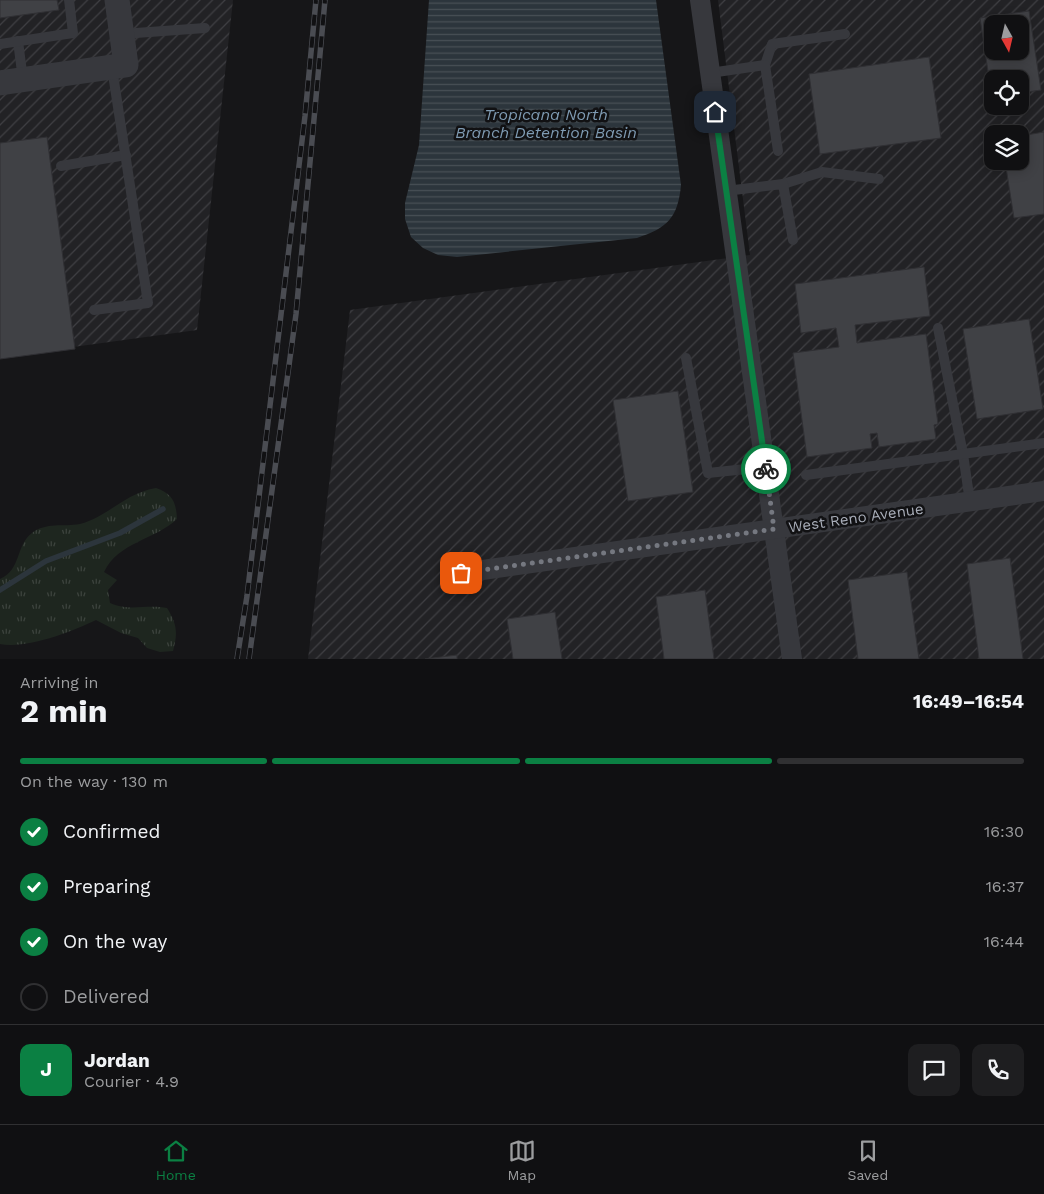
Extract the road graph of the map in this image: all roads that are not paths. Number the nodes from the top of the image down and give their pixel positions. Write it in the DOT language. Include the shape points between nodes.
graph roads {
  1 [pos="69,0"];
  2 [pos="117,0"];
  3 [pos="700,0"];
  4 [pos="206,28"];
  5 [pos="122,34"];
  6 [pos="845,34"];
  7 [pos="18,41"];
  8 [pos="0,44"];
  9 [pos="765,65"];
  10 [pos="119,66"];
  11 [pos="710,73"];
  12 [pos="12,81"];
  13 [pos="778,151"];
  14 [pos="126,155"];
  15 [pos="62,166"];
  16 [pos="879,179"];
  17 [pos="783,184"];
  18 [pos="726,191"];
  19 [pos="793,240"];
  20 [pos="94,310"];
  21 [pos="938,328"];
  22 [pos="686,358"];
  23 [pos="1044,443"];
  24 [pos="963,454"];
  25 [pos="765,467"];
  26 [pos="806,475"];
  27 [pos="1044,491"];
  28 [pos="970,502"];
  29 [pos="774,529"];
  30 [pos="461,573"];
  31 [pos="792,659"];
  1 -- 7 [label="lane" via="73,32"];
  2 -- 5 [label="street"];
  3 -- 11 [label="street"];
  4 -- 5 [label="lane"];
  5 -- 10 [label="street"];
  6 -- 9 [label="lane" via="772,44"];
  7 -- 8 [label="lane"];
  7 -- 12 [label="lane"];
  9 -- 11 [label="lane"];
  9 -- 13 [label="lane"];
  10 -- 12 [label="street"];
  10 -- 14 [label="lane"];
  11 -- 18 [label="street"];
  14 -- 15 [label="lane"];
  14 -- 20 [label="lane" via="148,303"];
  16 -- 17 [label="lane" via="822,172"];
  17 -- 18 [label="lane"];
  17 -- 19 [label="lane"];
  18 -- 25 [label="street"];
  21 -- 24 [label="lane"];
  22 -- 25 [label="lane" via="708,473"];
  23 -- 24 [label="lane"];
  24 -- 26 [label="lane"];
  24 -- 28 [label="lane"];
  25 -- 29 [label="street"];
  27 -- 28 [label="street, West Reno Avenue"];
  28 -- 29 [label="street, West Reno Avenue"];
  29 -- 30 [label="street, West Reno Avenue"];
  29 -- 31 [label="street"];
}
